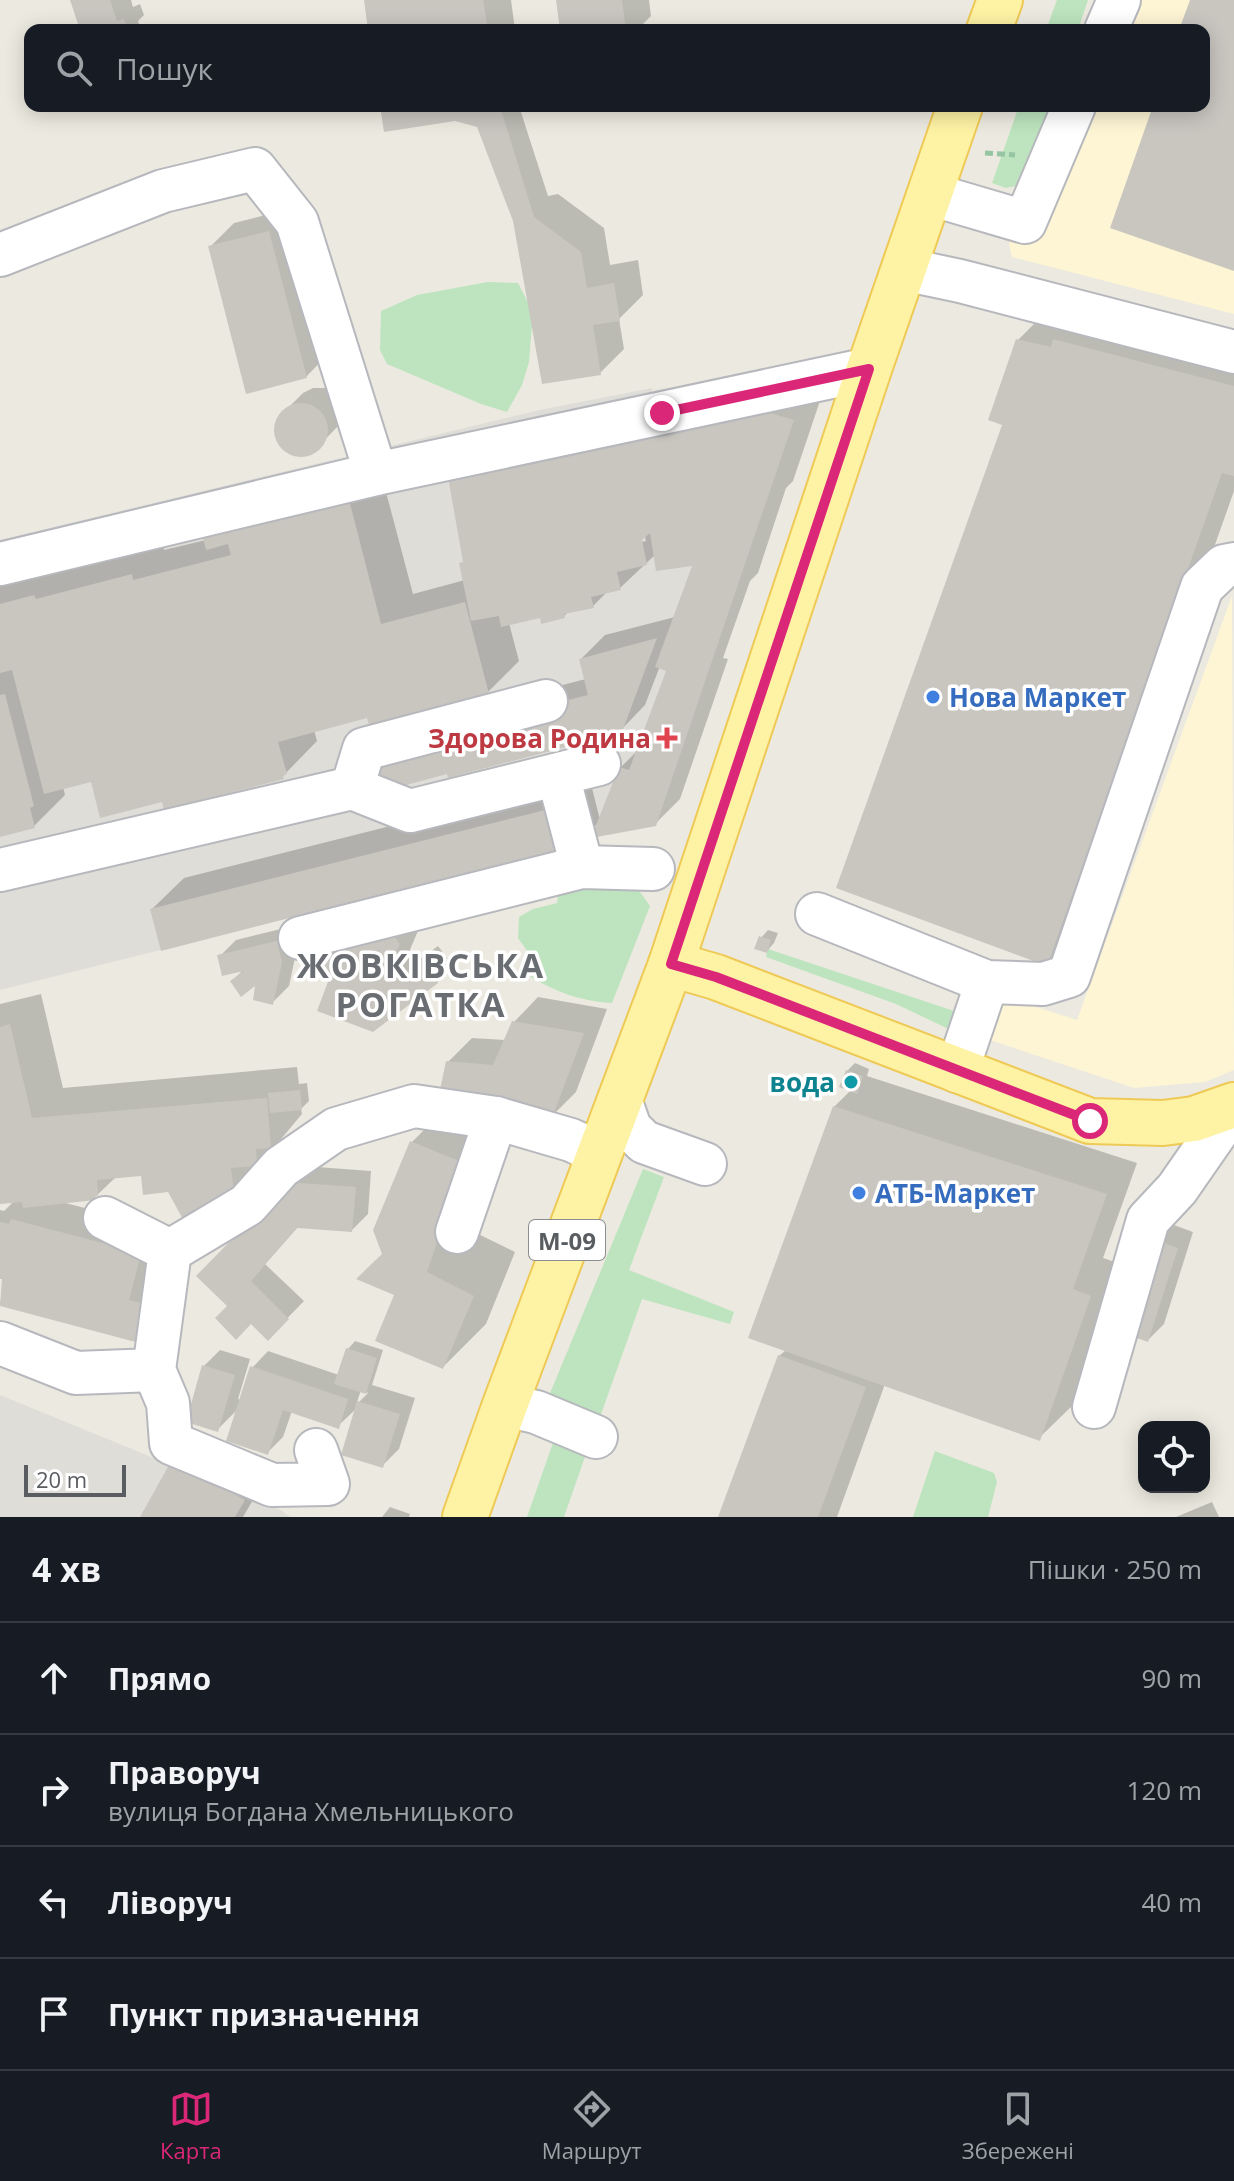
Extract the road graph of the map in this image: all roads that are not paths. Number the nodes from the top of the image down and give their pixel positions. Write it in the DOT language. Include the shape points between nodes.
graph roads {
  1 [pos="1000,0"];
  2 [pos="1119,0"];
  3 [pos="991,24"];
  4 [pos="1109,24"];
  5 [pos="958,112"];
  6 [pos="1071,112"];
  7 [pos="930,194"];
  8 [pos="0,255"];
  9 [pos="903,269"];
  10 [pos="1234,352"];
  11 [pos="869,369"];
  12 [pos="376,474"];
  13 [pos="0,564"];
  14 [pos="1234,564"];
  15 [pos="546,701"];
  16 [pos="599,764"];
  17 [pos="558,775"];
  18 [pos="352,788"];
  19 [pos="582,867"];
  20 [pos="653,869"];
  21 [pos="0,870"];
  22 [pos="817,914"];
  23 [pos="300,938"];
  24 [pos="671,964"];
  25 [pos="987,982"];
  26 [pos="957,1071"];
  27 [pos="620,1099"];
  28 [pos="1234,1106"];
  29 [pos="496,1118"];
  30 [pos="599,1153"];
  31 [pos="705,1164"];
  32 [pos="105,1218"];
  33 [pos="457,1232"];
  34 [pos="170,1251"];
  35 [pos="0,1343"];
  36 [pos="154,1370"];
  37 [pos="505,1405"];
  38 [pos="1094,1407"];
  39 [pos="596,1437"];
  40 [pos="316,1450"];
  41 [pos="465,1517"];
  1 -- 3 [label="main road"];
  2 -- 4 [label="lane"];
  5 -- 7 [label="main road, М-09"];
  6 -- 7 [label="lane" via="1025,222"];
  7 -- 9 [label="main road, М-09"];
  8 -- 12 [label="lane" via="163,191 255,169 297,222"];
  9 -- 10 [label="lane"];
  9 -- 11 [label="main road, М-09"];
  11 -- 12 [label="lane"];
  11 -- 24 [label="main road, М-09"];
  12 -- 13 [label="lane"];
  14 -- 25 [label="lane" via="1224,566 1202,587 1069,976 1043,984"];
  15 -- 18 [label="lane" via="364,749"];
  16 -- 17 [label="lane"];
  17 -- 18 [label="lane" via="410,811"];
  17 -- 19 [label="lane"];
  18 -- 21 [label="lane"];
  19 -- 20 [label="lane"];
  19 -- 23 [label="lane"];
  22 -- 25 [label="lane"];
  24 -- 26 [label="main road"];
  24 -- 27 [label="main road, М-09"];
  25 -- 26 [label="lane"];
  26 -- 28 [label="main road" via="1090,1121 1163,1123"];
  27 -- 30 [label="main road, М-09"];
  27 -- 31 [label="lane" via="630,1128 644,1142"];
  28 -- 38 [label="lane" via="1177,1189 1148,1220"];
  29 -- 30 [label="lane"];
  29 -- 33 [label="lane"];
  29 -- 34 [label="lane" via="414,1106 336,1129 281,1167 247,1205"];
  30 -- 37 [label="main road, М-09"];
  32 -- 34 [label="lane"];
  34 -- 36 [label="lane"];
  35 -- 36 [label="lane" via="76,1373"];
  36 -- 40 [label="lane" via="168,1403 171,1443 272,1485 328,1484"];
  37 -- 39 [label="lane"];
  37 -- 41 [label="main road, М-09"];
}
